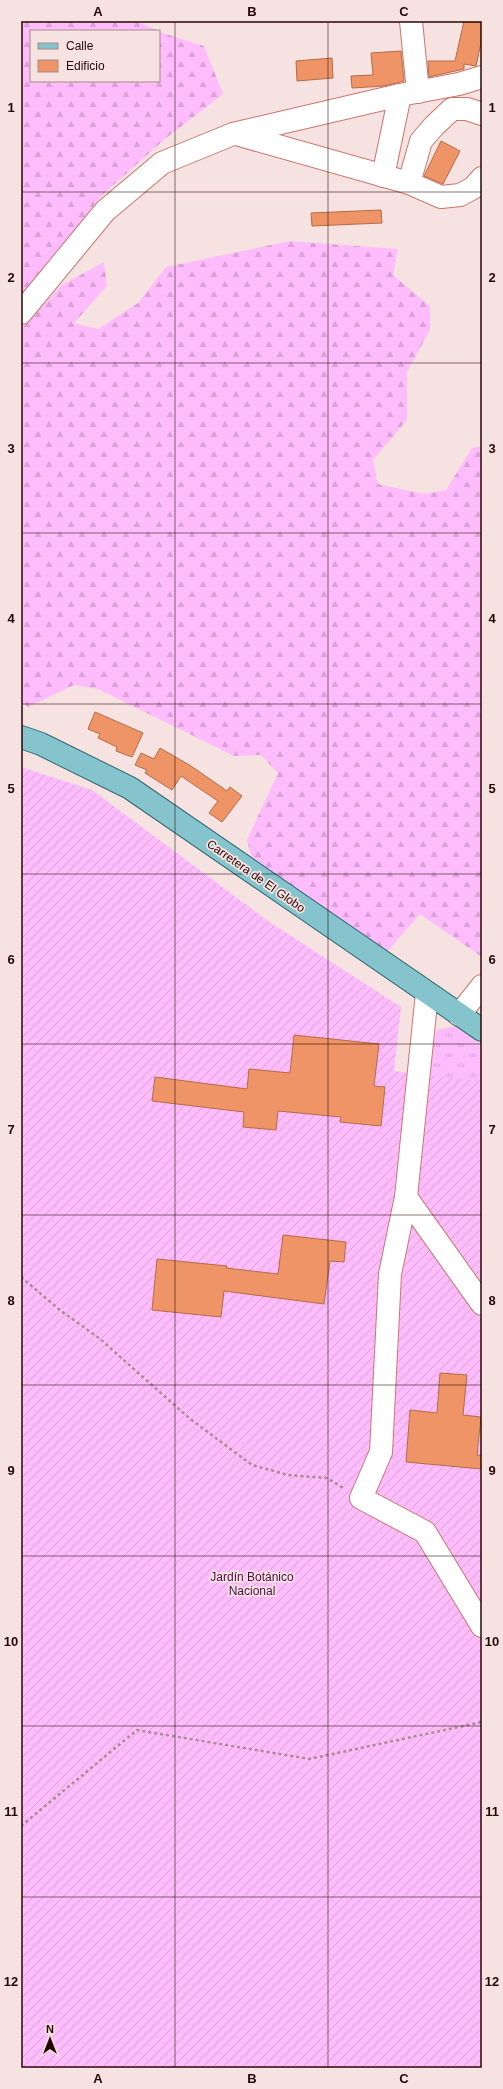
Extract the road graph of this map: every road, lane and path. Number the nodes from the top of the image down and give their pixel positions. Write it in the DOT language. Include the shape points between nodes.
graph roads {
  1 [pos="412,21"];
  2 [pos="482,77"];
  3 [pos="409,93"];
  4 [pos="482,114"];
  5 [pos="233,134"];
  6 [pos="384,176"];
  7 [pos="482,178"];
  8 [pos="409,183"];
  9 [pos="21,313"];
  10 [pos="21,737"];
  11 [pos="482,986"];
  12 [pos="427,993"];
  13 [pos="459,1015"];
  14 [pos="482,1030"];
  15 [pos="406,1197"];
  16 [pos="21,1277"];
  17 [pos="482,1304"];
  18 [pos="361,1498"];
  19 [pos="482,1626"];
  20 [pos="482,1722"];
  21 [pos="21,1826"];
  1 -- 3 [label="street"];
  2 -- 3 [label="street"];
  3 -- 5 [label="street"];
  3 -- 6 [label="street"];
  4 -- 8 [label="street" via="467,109 452,109 434,126 422,141"];
  5 -- 6 [label="street"];
  5 -- 9 [label="street" via="162,163 105,211"];
  6 -- 8 [label="street"];
  7 -- 8 [label="street" via="473,188 460,195 441,196"];
  10 -- 12 [label="main road, Carretera de El Globo" via="41,744 130,788"];
  11 -- 13 [label="street"];
  12 -- 13 [label="main road, Carretera de El Globo"];
  12 -- 15 [label="street"];
  13 -- 14 [label="main road, Carretera de El Globo"];
  15 -- 17 [label="street"];
  15 -- 18 [label="street" via="390,1274 381,1452"];
  16 -- 18 [label="path" via="61,1311 99,1338 190,1418 252,1465 288,1475 327,1478"];
  18 -- 19 [label="street" via="425,1532"];
  20 -- 21 [label="path" via="309,1759 137,1730"];
}
